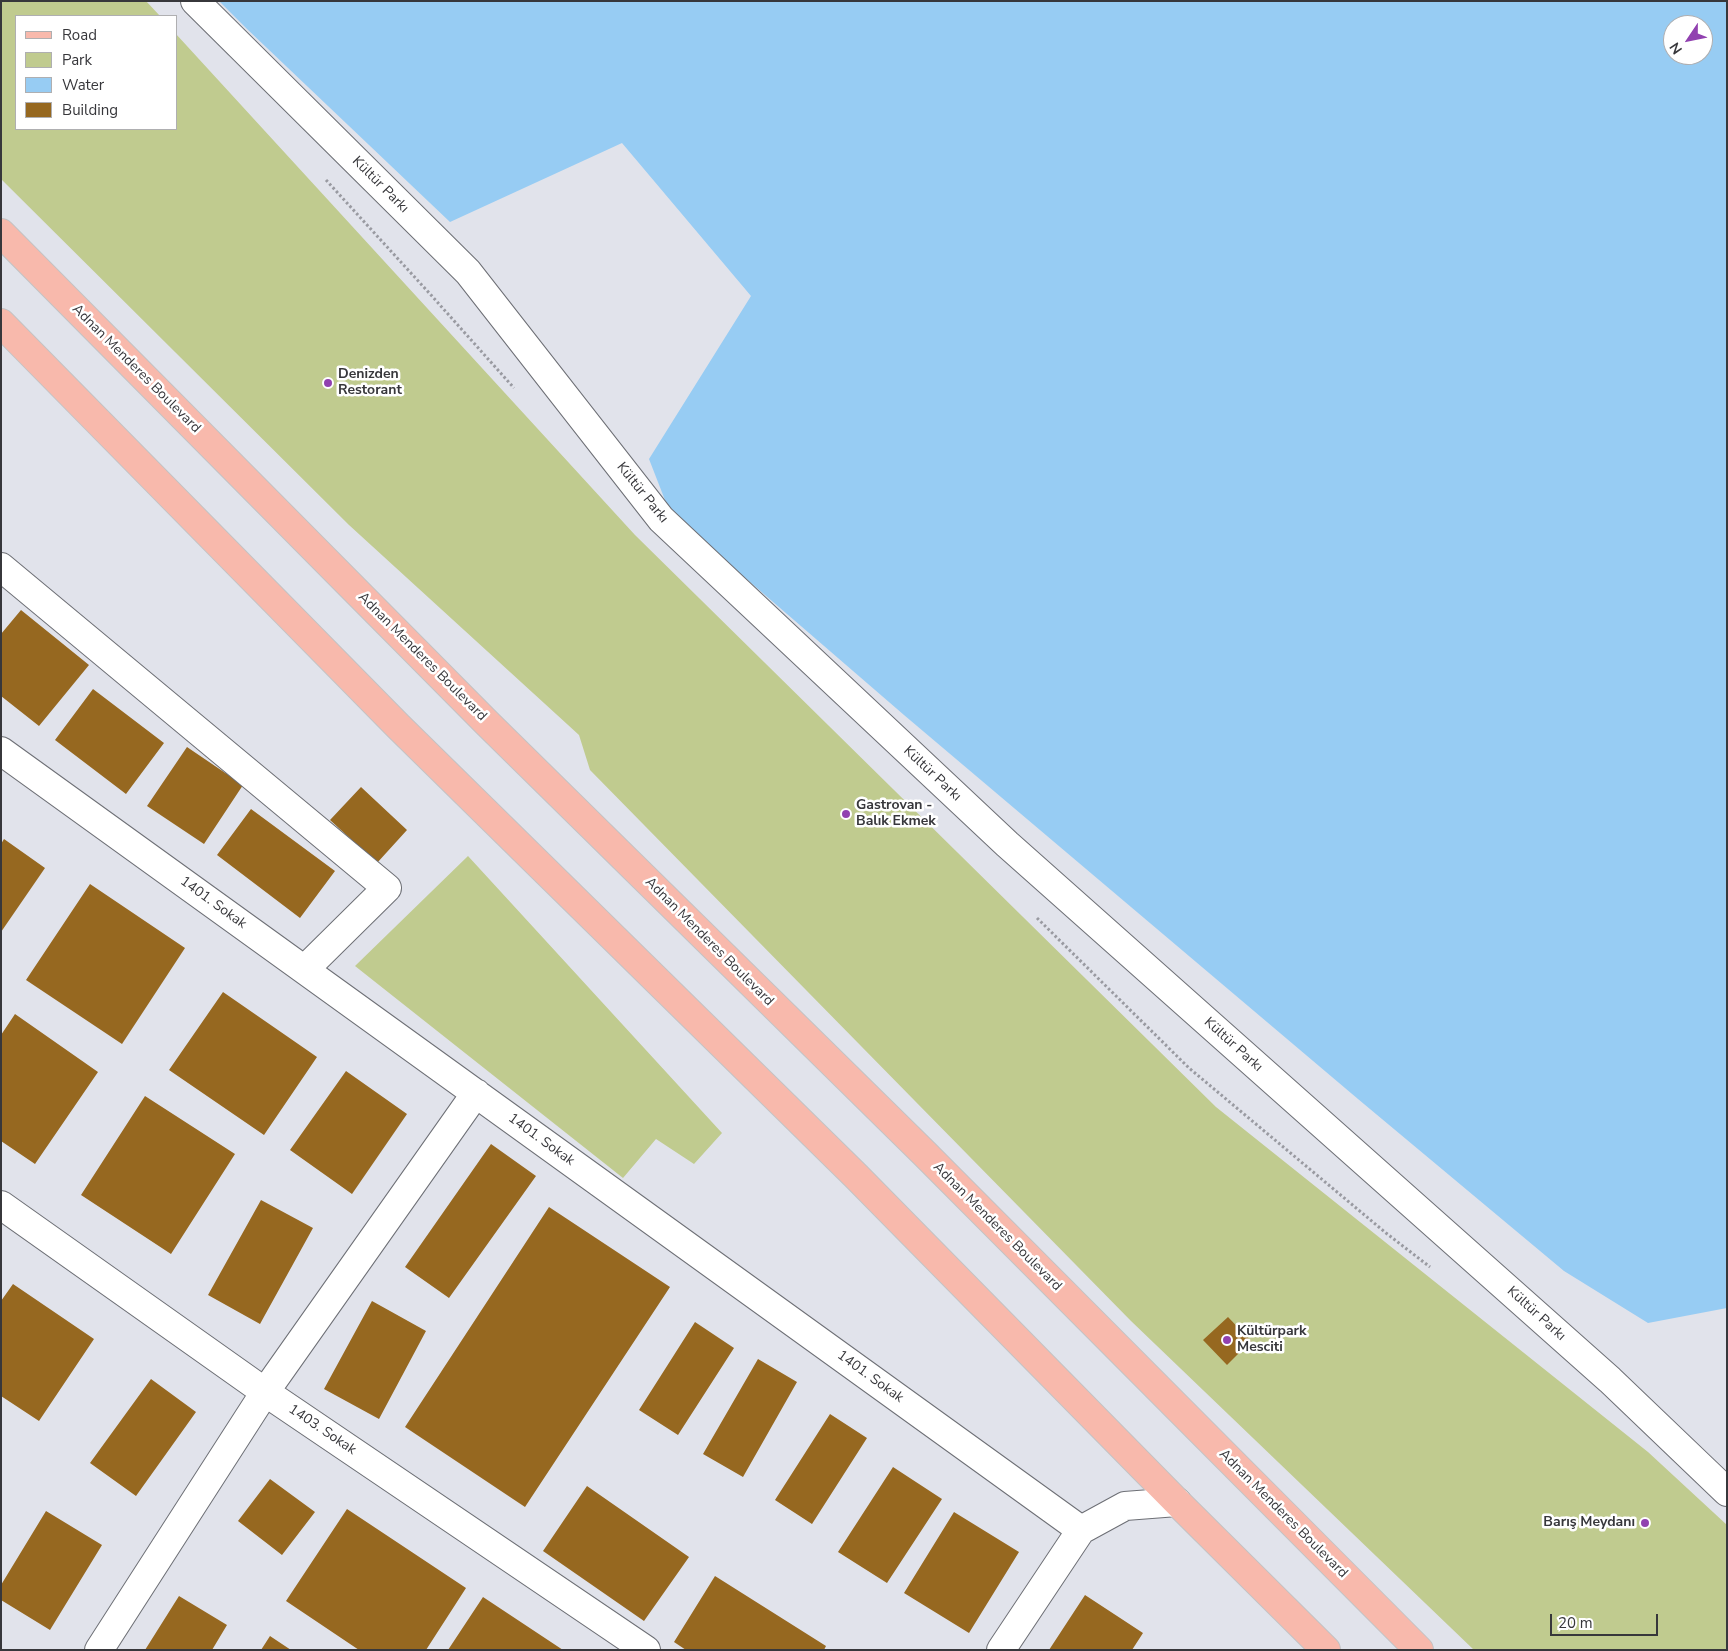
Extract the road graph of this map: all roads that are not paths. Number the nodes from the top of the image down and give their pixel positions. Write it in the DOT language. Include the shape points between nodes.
graph roads {
  1 [pos="195,1"];
  2 [pos="1,233"];
  3 [pos="1,323"];
  4 [pos="1,567"];
  5 [pos="1,751"];
  6 [pos="305,969"];
  7 [pos="476,1093"];
  8 [pos="1,1204"];
  9 [pos="265,1392"];
  10 [pos="1727,1492"];
  11 [pos="1177,1502"];
  12 [pos="1081,1530"];
  13 [pos="99,1650"];
  14 [pos="646,1650"];
  15 [pos="1001,1650"];
  16 [pos="1326,1650"];
  17 [pos="1419,1650"];
  1 -- 10 [label="street, Kültür Parkı" via="468,272 661,518 1007,844 1610,1380"];
  2 -- 17 [label="main road, Adnan Menderes Boulevard" via="487,723 924,1153"];
  3 -- 11 [label="main road" via="398,726 848,1169"];
  4 -- 6 [label="street" via="387,888"];
  5 -- 6 [label="street, 1401. Sokak"];
  6 -- 7 [label="street, 1401. Sokak"];
  7 -- 9 [label="street"];
  7 -- 12 [label="street, 1401. Sokak"];
  8 -- 9 [label="street, 1403. Sokak"];
  9 -- 13 [label="street"];
  9 -- 14 [label="street, 1403. Sokak"];
  11 -- 12 [label="street" via="1125,1506"];
  11 -- 16 [label="main road"];
  12 -- 15 [label="street"];
}
